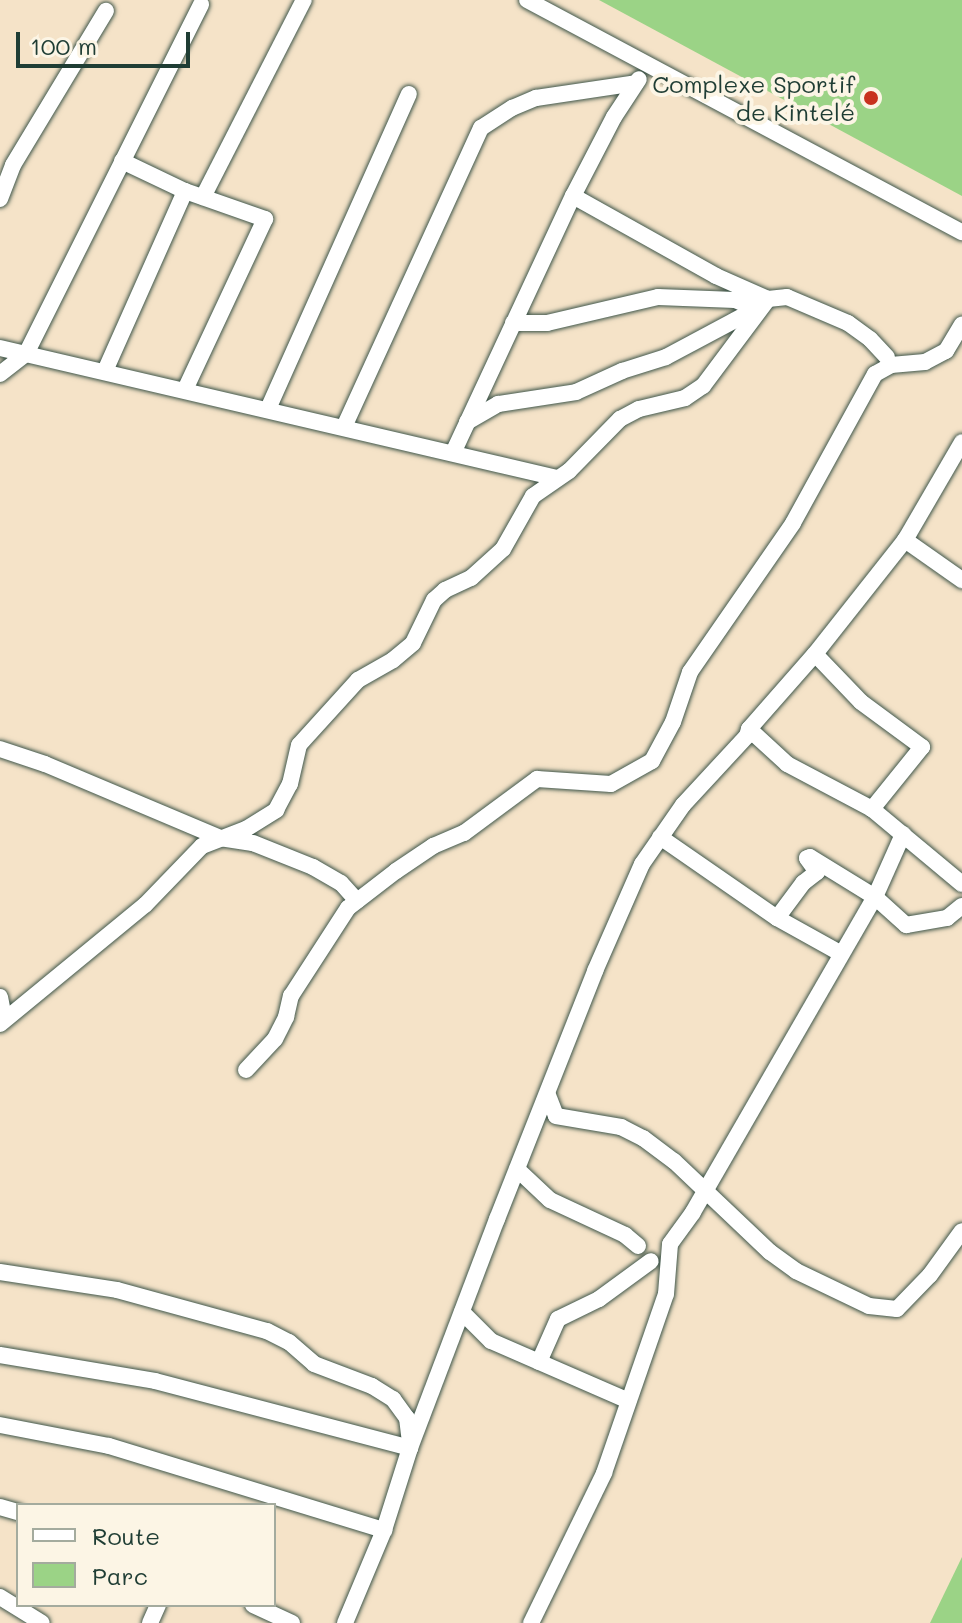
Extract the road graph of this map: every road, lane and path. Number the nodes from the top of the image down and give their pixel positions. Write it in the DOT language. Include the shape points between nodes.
graph roads {
  1 [pos="304,0"];
  2 [pos="527,0"];
  3 [pos="201,4"];
  4 [pos="106,11"];
  5 [pos="648,65"];
  6 [pos="636,83"];
  7 [pos="409,94"];
  8 [pos="122,161"];
  9 [pos="185,191"];
  10 [pos="573,196"];
  11 [pos="203,197"];
  12 [pos="0,199"];
  13 [pos="962,232"];
  14 [pos="761,306"];
  15 [pos="513,323"];
  16 [pos="962,324"];
  17 [pos="0,348"];
  18 [pos="26,354"];
  19 [pos="887,357"];
  20 [pos="105,371"];
  21 [pos="0,374"];
  22 [pos="185,390"];
  23 [pos="268,409"];
  24 [pos="467,422"];
  25 [pos="344,427"];
  26 [pos="962,442"];
  27 [pos="453,453"];
  28 [pos="557,478"];
  29 [pos="905,540"];
  30 [pos="962,580"];
  31 [pos="815,654"];
  32 [pos="749,729"];
  33 [pos="0,749"];
  34 [pos="872,809"];
  35 [pos="903,834"];
  36 [pos="660,837"];
  37 [pos="220,838"];
  38 [pos="962,884"];
  39 [pos="875,897"];
  40 [pos="357,901"];
  41 [pos="962,906"];
  42 [pos="777,918"];
  43 [pos="840,953"];
  44 [pos="0,997"];
  45 [pos="0,1021"];
  46 [pos="246,1070"];
  47 [pos="548,1095"];
  48 [pos="517,1169"];
  49 [pos="705,1191"];
  50 [pos="962,1231"];
  51 [pos="638,1246"];
  52 [pos="651,1261"];
  53 [pos="0,1272"];
  54 [pos="462,1312"];
  55 [pos="0,1355"];
  56 [pos="539,1362"];
  57 [pos="629,1401"];
  58 [pos="0,1425"];
  59 [pos="410,1448"];
  60 [pos="384,1530"];
  61 [pos="16,1607"];
  62 [pos="257,1607"];
  63 [pos="42,1623"];
  64 [pos="292,1623"];
  65 [pos="346,1623"];
  66 [pos="531,1623"];
  1 -- 11 [label="street"];
  2 -- 5 [label="street"];
  3 -- 8 [label="street"];
  4 -- 12 [label="street" via="13,165"];
  5 -- 6 [label="street"];
  5 -- 13 [label="street"];
  6 -- 10 [label="street"];
  6 -- 25 [label="street" via="536,98 481,128"];
  7 -- 23 [label="street"];
  8 -- 9 [label="street"];
  8 -- 18 [label="street"];
  9 -- 11 [label="street"];
  9 -- 20 [label="street"];
  10 -- 14 [label="street"];
  10 -- 15 [label="street"];
  11 -- 22 [label="street" via="265,219"];
  14 -- 15 [label="street" via="658,297 547,323"];
  14 -- 19 [label="street" via="787,297 848,323"];
  14 -- 24 [label="street" via="666,357 576,392 498,404"];
  14 -- 28 [label="street" via="703,386 685,398 620,419"];
  15 -- 24 [label="street"];
  16 -- 40 [label="street" via="946,351 875,374 793,523 690,672 652,761 611,784 537,779"];
  17 -- 18 [label="street"];
  18 -- 20 [label="street"];
  18 -- 21 [label="street"];
  20 -- 22 [label="street"];
  22 -- 23 [label="street"];
  23 -- 25 [label="street"];
  24 -- 27 [label="street"];
  25 -- 27 [label="street"];
  26 -- 29 [label="street"];
  27 -- 28 [label="street"];
  28 -- 37 [label="street" via="533,496 488,565 434,600 413,643 358,680 299,745 290,784 276,810"];
  29 -- 30 [label="street"];
  29 -- 31 [label="street"];
  31 -- 32 [label="street"];
  31 -- 34 [label="street" via="861,702 922,747"];
  32 -- 34 [label="street" via="787,764"];
  32 -- 36 [label="street"];
  33 -- 37 [label="street"];
  34 -- 35 [label="street"];
  35 -- 38 [label="street"];
  35 -- 39 [label="street"];
  36 -- 42 [label="street"];
  36 -- 47 [label="street" via="629,889"];
  37 -- 40 [label="street" via="253,843 313,867 341,883"];
  37 -- 45 [label="street" via="202,846 145,905"];
  39 -- 41 [label="street" via="906,925 947,918"];
  39 -- 42 [label="street" via="810,857 817,872"];
  39 -- 43 [label="street"];
  40 -- 46 [label="street" via="304,975 275,1039"];
  42 -- 43 [label="street"];
  43 -- 49 [label="street"];
  44 -- 45 [label="street"];
  47 -- 48 [label="street"];
  47 -- 49 [label="street" via="556,1116 633,1133"];
  48 -- 51 [label="street" via="550,1200"];
  48 -- 54 [label="street"];
  49 -- 50 [label="street" via="796,1271 886,1310 897,1309 911,1296"];
  49 -- 57 [label="street" via="670,1244 666,1294"];
  52 -- 56 [label="street" via="599,1299 558,1319"];
  53 -- 59 [label="street" via="117,1290 267,1331 314,1364 393,1399 407,1418"];
  54 -- 56 [label="street" via="487,1338"];
  54 -- 59 [label="street"];
  55 -- 59 [label="street" via="155,1381"];
  56 -- 57 [label="street"];
  57 -- 66 [label="street" via="598,1488"];
  58 -- 60 [label="street" via="122,1449"];
  59 -- 60 [label="street"];
  60 -- 65 [label="street"];
  61 -- 63 [label="street"];
  62 -- 64 [label="street"];
}
